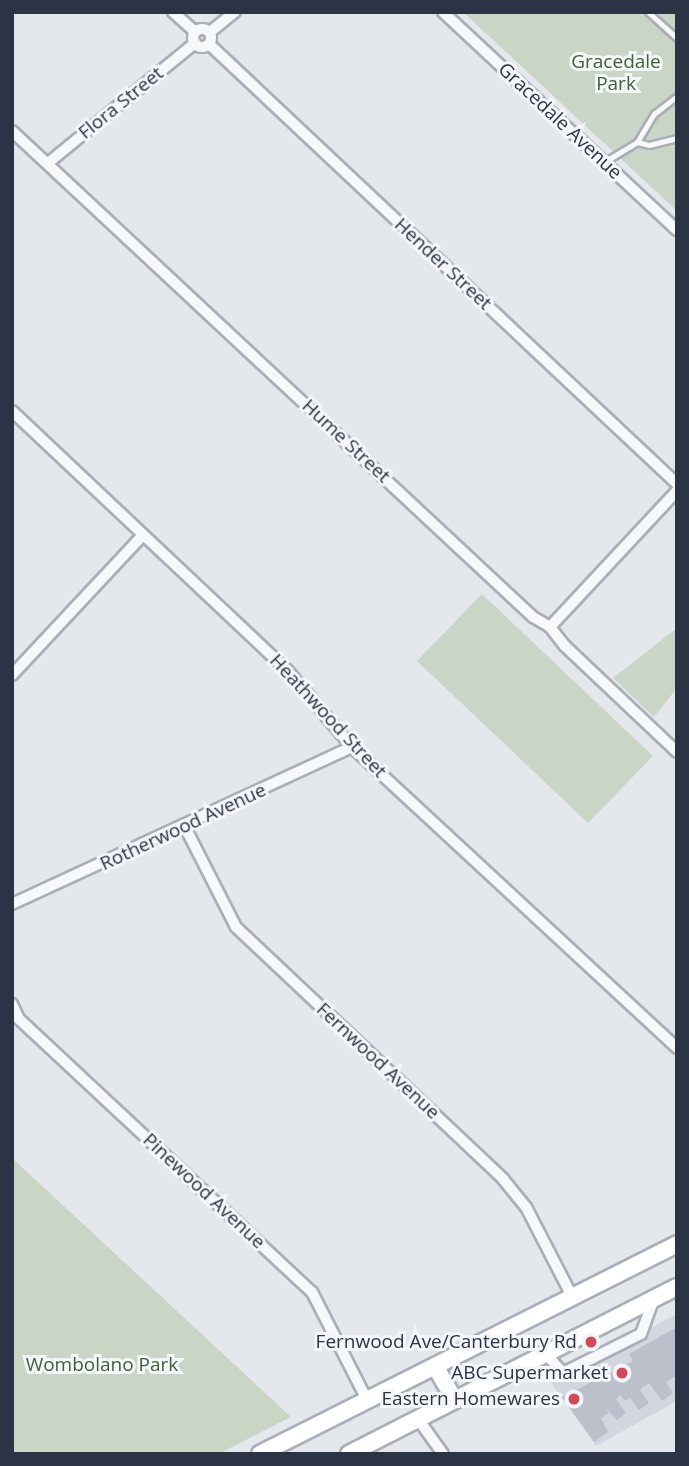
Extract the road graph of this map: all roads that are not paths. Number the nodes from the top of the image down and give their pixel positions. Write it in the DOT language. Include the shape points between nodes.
graph roads {
  1 [pos="173,12"];
  2 [pos="235,12"];
  3 [pos="443,12"];
  4 [pos="648,12"];
  5 [pos="195,38"];
  6 [pos="209,38"];
  7 [pos="677,38"];
  8 [pos="677,96"];
  9 [pos="12,131"];
  10 [pos="677,138"];
  11 [pos="637,142"];
  12 [pos="604,162"];
  13 [pos="48,163"];
  14 [pos="677,230"];
  15 [pos="12,411"];
  16 [pos="677,484"];
  17 [pos="677,491"];
  18 [pos="141,537"];
  19 [pos="550,627"];
  20 [pos="12,675"];
  21 [pos="352,747"];
  22 [pos="677,752"];
  23 [pos="185,827"];
  24 [pos="12,904"];
  25 [pos="12,1004"];
  26 [pos="677,1048"];
  27 [pos="675,1248"];
  28 [pos="667,1295"];
  29 [pos="572,1296"];
  30 [pos="545,1353"];
  31 [pos="435,1366"];
  32 [pos="367,1400"];
  33 [pos="455,1400"];
  34 [pos="418,1419"];
  35 [pos="260,1454"];
  36 [pos="349,1454"];
  37 [pos="443,1454"];
  1 -- 5 [label="street"];
  2 -- 6 [label="street"];
  3 -- 12 [label="street, Gracedale Avenue"];
  4 -- 7 [label="lane"];
  5 -- 6 [label="street" via="202,29"];
  5 -- 6 [label="street" via="202,47"];
  5 -- 13 [label="street, Flora Street"];
  6 -- 16 [label="street, Hender Street"];
  8 -- 11 [label="lane" via="654,114"];
  9 -- 13 [label="street, Hume Street"];
  10 -- 11 [label="lane" via="649,145"];
  11 -- 12 [label="lane"];
  12 -- 14 [label="street, Gracedale Avenue"];
  13 -- 19 [label="street, Hume Street" via="533,617"];
  15 -- 18 [label="street, Heathwood Street" via="128,519"];
  17 -- 19 [label="street"];
  18 -- 20 [label="street"];
  18 -- 21 [label="street, Heathwood Street" via="163,552 288,671"];
  19 -- 22 [label="street, Hume Street"];
  21 -- 23 [label="street, Rotherwood Avenue"];
  21 -- 26 [label="street, Heathwood Street"];
  23 -- 24 [label="street, Rotherwood Avenue"];
  23 -- 29 [label="street, Fernwood Avenue" via="236,927 503,1179 526,1207"];
  25 -- 32 [label="street, Pinewood Avenue" via="19,1019 312,1292"];
  27 -- 29 [label="main road"];
  28 -- 30 [label="main road"];
  28 -- 30 [label="street" via="641,1334 563,1373"];
  29 -- 31 [label="main road"];
  30 -- 33 [label="main road"];
  31 -- 32 [label="main road"];
  31 -- 33 [label="main road"];
  32 -- 35 [label="main road"];
  33 -- 34 [label="main road"];
  34 -- 36 [label="main road"];
  34 -- 37 [label="street"];
}
